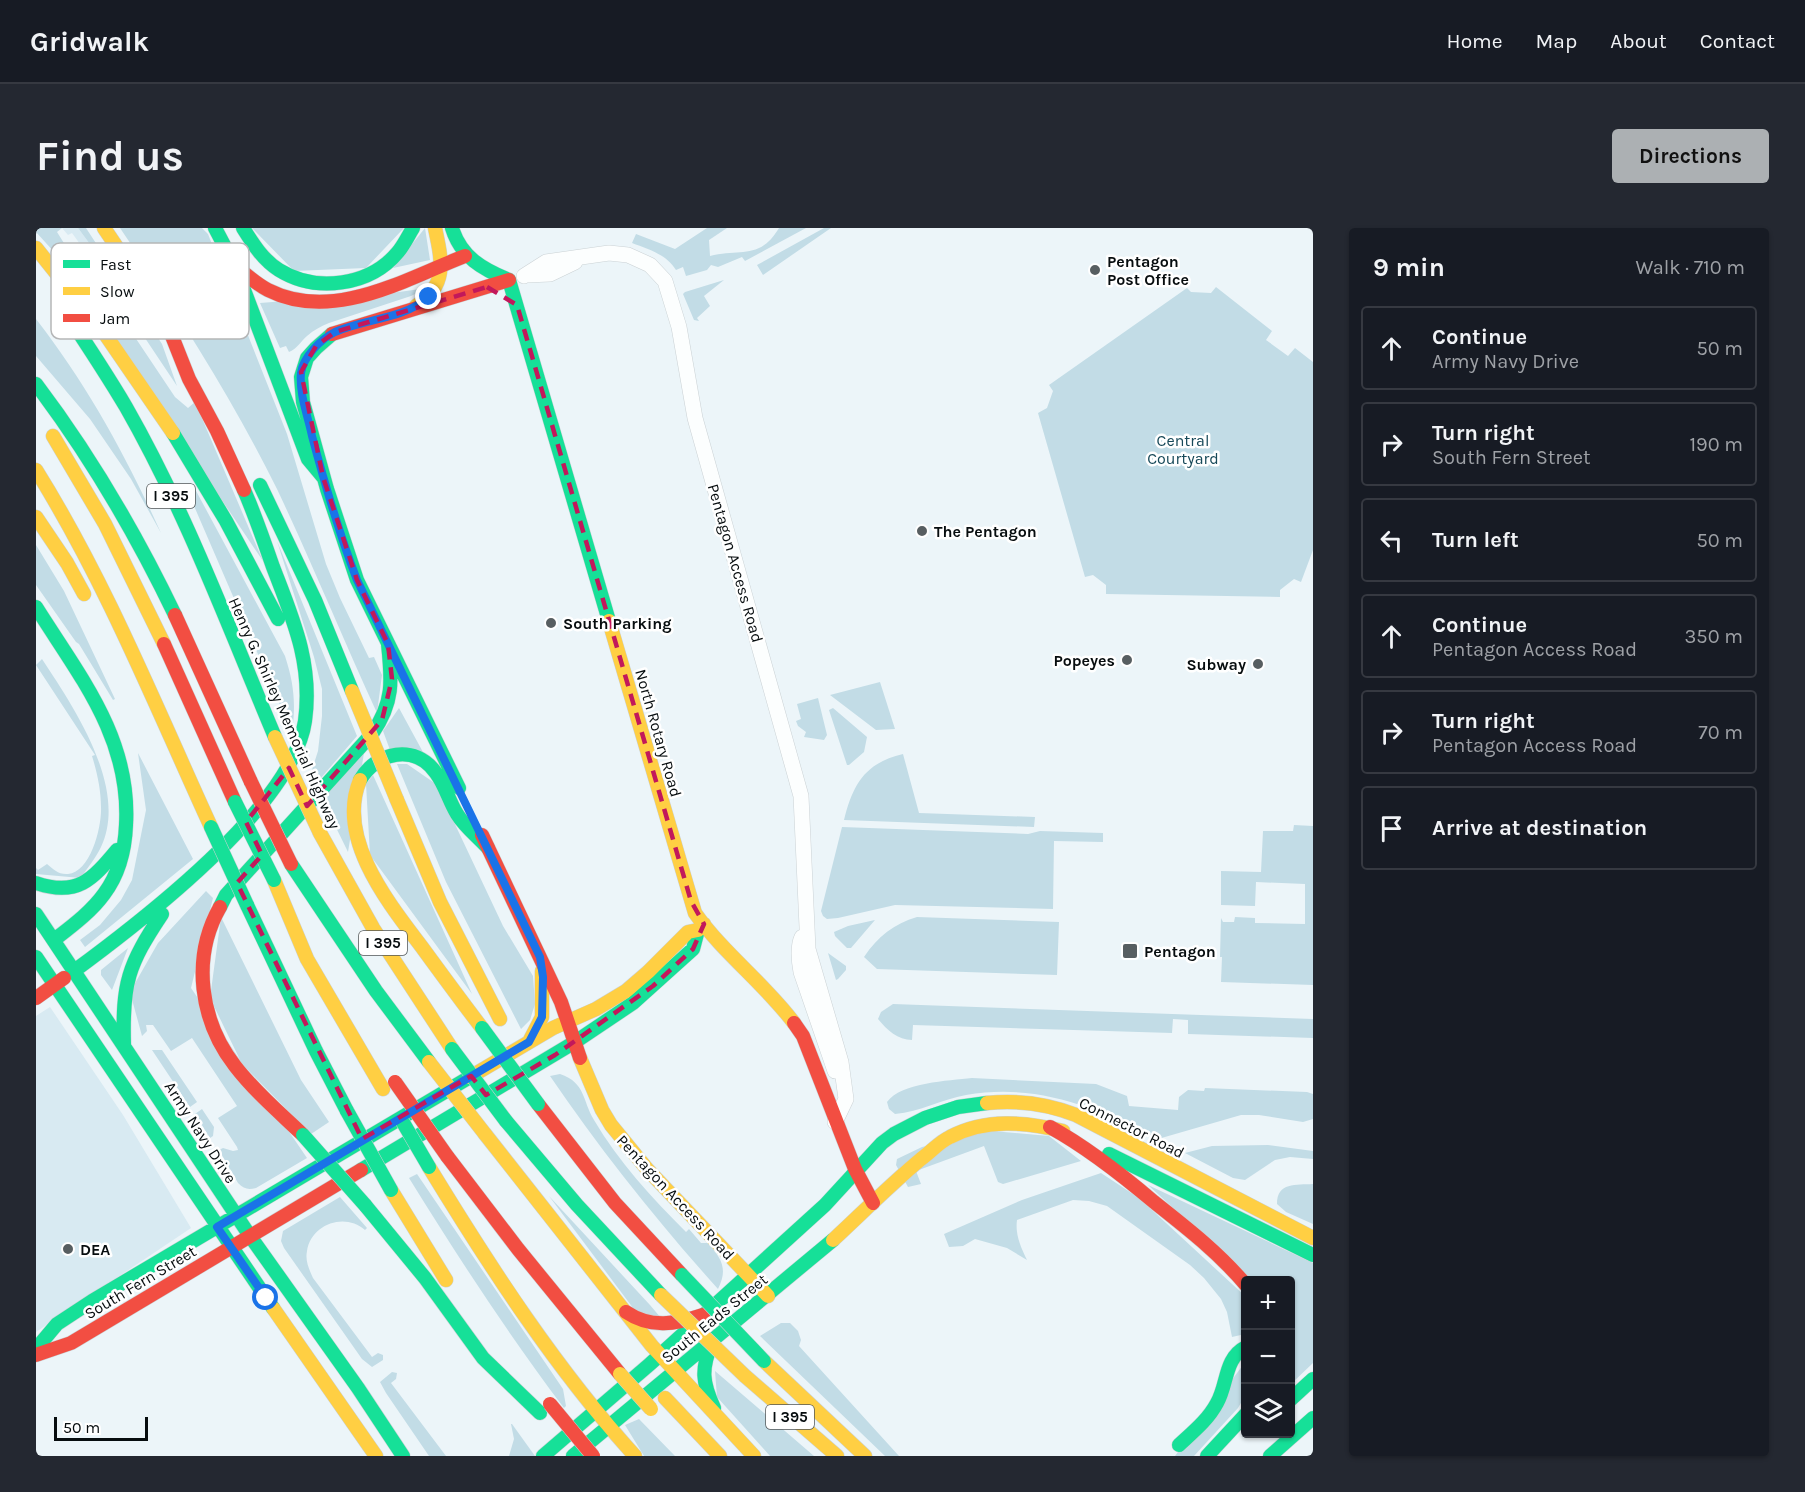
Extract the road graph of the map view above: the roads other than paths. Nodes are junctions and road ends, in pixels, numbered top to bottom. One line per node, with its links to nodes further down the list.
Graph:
1 (104, 228): 7 (main road)
2 (215, 228): 8 (main road)
3 (243, 228): 4 (main road)
4 (413, 228)
5 (435, 228): 11 (main road)
6 (452, 228): 10 (main road)
7 (114, 243)
8 (223, 243)
9 (36, 248): 12 (main road)
10 (465, 256): 11 (main road); 14 (main road)
11 (442, 264): 13 (main road); 18 (main road, Pentagon Access Road)
12 (51, 267)
13 (249, 276)
14 (517, 278): 15 (main road, Pentagon Access Road); 17 (main road, North Rotary Road); 59 (street, Pentagon Access Road)
15 (487, 287): 17 (main road); 18 (main road, Pentagon Access Road)
16 (249, 301): 28 (main road)
17 (517, 305): 44 (main road, North Rotary Road)
18 (406, 312): 28 (main road, Pentagon Access Road)
19 (83, 339): 105 (main road, Henry G. Shirley Memorial Highway / I 395, bridge)
20 (109, 339): 36 (main road)
21 (173, 339): 36 (main road)
22 (177, 339): 25 (main road)
23 (36, 384): 40 (main road, bridge)
24 (42, 421): 57 (main road, bridge)
25 (240, 447)
26 (251, 468): 58 (main road, bridge)
27 (36, 470): 37 (main road)
28 (323, 477): 34 (main road, Pentagon Access Road)
29 (36, 517): 30 (main road)
30 (88, 602)
31 (36, 607): 33 (main road)
32 (36, 614): 33 (main road)
33 (52, 633): 38 (main road)
34 (388, 644): 39 (main road, Pentagon Access Road); 89 (main road, bridge)
35 (130, 682): 37 (main road)
36 (306, 694): 42 (main road)
37 (176, 751): 75 (main road, bridge)
38 (125, 842): 41 (main road); 45 (main road)
39 (488, 848): 47 (main road, Pentagon Access Road); 58 (main road, bridge)
40 (291, 864): 51 (main road); 77 (main road, bridge)
41 (36, 883)
42 (181, 888): 48 (main road); 55 (main road)
43 (36, 914): 45 (main road, Army Navy Drive)
44 (701, 927): 52 (main road, South Fern Street); 54 (main road, South Fern Street); 59 (main road, North Rotary Road)
45 (54, 940): 46 (main road); 48 (main road, Army Navy Drive)
46 (36, 955): 49 (main road)
47 (540, 957): 52 (main road, Pentagon Access Road); 53 (main road)
48 (74, 971): 49 (main road); 55 (main road, Army Navy Drive)
49 (54, 985): 50 (main road); 67 (main road)
50 (36, 998)
51 (378, 1018)
52 (568, 1021): 53 (main road, South Fern Street); 54 (main road, Pentagon Access Road)
53 (529, 1042): 66 (main road, South Fern Street)
54 (575, 1042): 68 (main road, South Fern Street); 72 (main road, Pentagon Access Road)
55 (124, 1045): 66 (main road, Army Navy Drive)
56 (425, 1090): 60 (main road)
57 (390, 1094): 90 (main road, bridge); 91 (main road, bridge)
58 (544, 1101): 106 (main road, bridge)
59 (835, 1122): 64 (main road, North Rotary Road)
60 (451, 1128)
61 (891, 1134): 63 (main road); 64 (main road, Connector Road); 69 (main road, Connector Road)
62 (1075, 1138): 63 (main road); 71 (main road, Connector Road); 74 (main road)
63 (911, 1155): 65 (main road)
64 (855, 1169): 65 (main road, North Rotary Road); 72 (main road, South Eads Street)
65 (873, 1203): 73 (main road, South Eads Street)
66 (236, 1215): 67 (main road, South Fern Street); 68 (main road, Army Navy Drive)
67 (217, 1227): 70 (main road); 81 (main road, South Fern Street)
68 (250, 1236): 70 (main road, South Fern Street); 98 (main road, Army Navy Drive)
69 (1313, 1238)
70 (231, 1247): 83 (main road, South Fern Street); 97 (main road)
71 (1313, 1255)
72 (749, 1274): 73 (main road, Pentagon Access Road); 76 (main road, Pentagon Access Road); 78 (main road, South Eads Street)
73 (789, 1278): 76 (main road, South Eads Street)
74 (1241, 1280)
75 (454, 1292)
76 (768, 1296): 79 (main road, South Eads Street)
77 (620, 1307): 78 (main road); 84 (main road)
78 (703, 1315): 84 (main road, South Eads Street)
79 (712, 1342): 86 (main road, South Eads Street); 92 (main road)
80 (1241, 1348): 96 (main road)
81 (36, 1349)
82 (494, 1349): 89 (main road)
83 (36, 1354)
84 (661, 1355): 86 (main road); 90 (main road, South Eads Street)
85 (635, 1363): 103 (main road)
86 (676, 1370): 92 (main road); 95 (main road, South Eads Street)
87 (1313, 1378): 88 (main road)
88 (1295, 1395)
89 (544, 1404): 100 (main road); 101 (main road, bridge)
90 (596, 1412): 95 (main road); 99 (main road, South Eads Street)
91 (654, 1413)
92 (719, 1418): 104 (main road)
93 (1241, 1418): 107 (main road)
94 (1313, 1418): 108 (main road)
95 (608, 1426): 100 (main road, South Eads Street); 102 (main road)
96 (1179, 1445)
97 (376, 1456)
98 (403, 1456)
99 (543, 1456)
100 (574, 1456)
101 (596, 1456)
102 (635, 1456)
103 (720, 1456)
104 (754, 1456)
105 (837, 1456)
106 (865, 1456)
107 (1207, 1456)
108 (1270, 1456)

